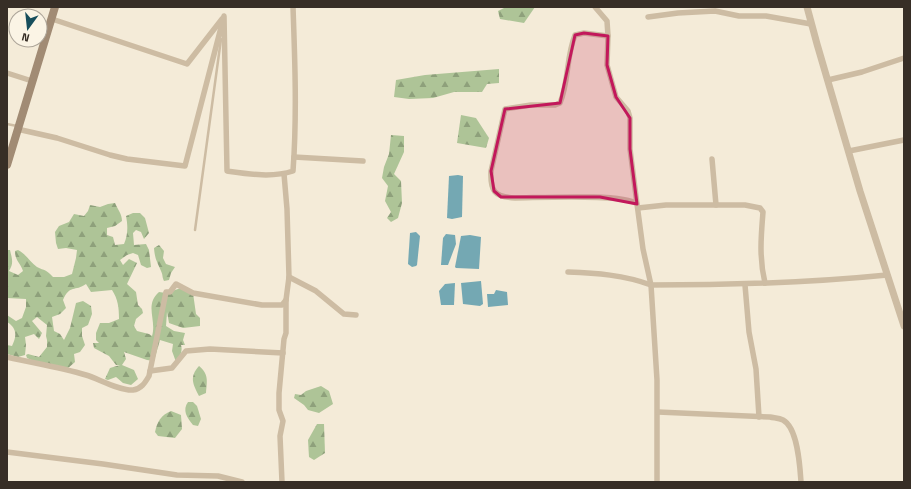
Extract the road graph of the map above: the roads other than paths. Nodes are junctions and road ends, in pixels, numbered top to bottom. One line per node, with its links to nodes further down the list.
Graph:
1 (55, 7): 7 (main road)
2 (293, 7): 18 (street)
3 (595, 7): 9 (street)
4 (807, 7): 8 (street)
5 (224, 16): 7 (street); 15 (street); 22 (street); 25 (lane)
6 (648, 17): 8 (street)
7 (52, 19): 13 (main road)
8 (812, 24): 12 (street)
9 (608, 36): 24 (street); 24 (street)
10 (904, 58): 12 (street)
11 (7, 73): 13 (street)
12 (828, 80): 17 (street)
13 (32, 82): 15 (main road)
14 (7, 124): 15 (lane)
15 (17, 128): 21 (main road)
16 (904, 140): 17 (street)
17 (849, 151): 27 (street)
18 (294, 157): 20 (street); 22 (street)
19 (712, 159): 23 (street)
20 (362, 161)
21 (7, 165)
22 (284, 174): 28 (street)
23 (716, 205): 24 (street); 29 (street)
24 (638, 206): 30 (street)
25 (195, 230)
26 (568, 272): 30 (street)
27 (887, 275): 29 (street); 34 (street)
28 (289, 277): 32 (street); 33 (street)
29 (765, 283): 31 (street)
30 (651, 285): 31 (street); 38 (street)
31 (745, 285): 39 (street)
32 (286, 300): 35 (street); 37 (street)
33 (356, 315)
34 (904, 326)
35 (283, 353): 37 (street); 43 (street)
36 (7, 357): 37 (street)
37 (150, 371)
38 (658, 412): 39 (street); 44 (street)
39 (759, 417): 45 (street)
40 (7, 452): 41 (street)
41 (233, 481): 42 (street)
42 (242, 482)
43 (282, 482)
44 (657, 482)
45 (801, 482)

